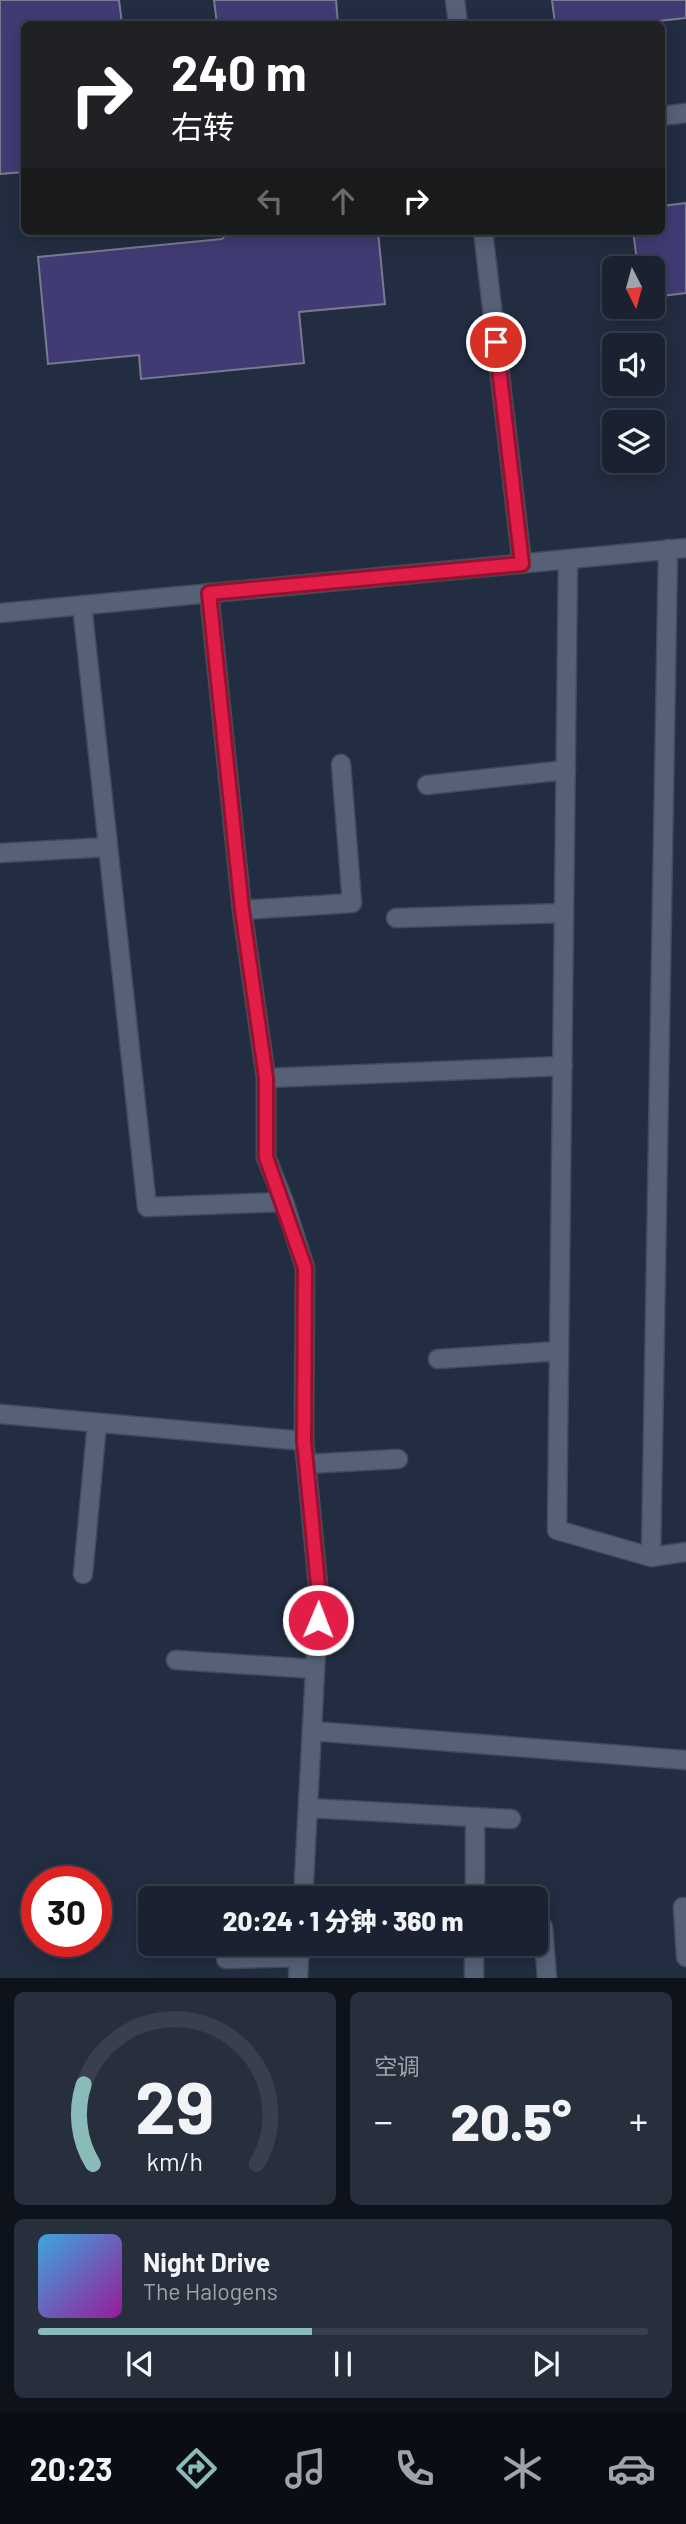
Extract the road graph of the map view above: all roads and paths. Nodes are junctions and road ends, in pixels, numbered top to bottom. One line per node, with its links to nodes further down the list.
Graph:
1 (456, 0): 2 (street)
2 (458, 21)
3 (686, 113): 4 (street)
4 (665, 116)
5 (482, 235): 8 (street)
6 (677, 549): 7 (street); 31 (street)
7 (568, 559): 8 (street); 13 (street)
8 (522, 564): 9 (street)
9 (209, 593): 10 (street); 17 (street)
10 (82, 606): 11 (street); 15 (street)
11 (0, 613)
12 (341, 764): 17 (street)
13 (566, 770): 14 (street); 18 (street)
14 (427, 785)
15 (108, 847): 16 (street); 22 (street)
16 (0, 853)
17 (242, 910): 21 (street)
18 (564, 913): 19 (street); 20 (street)
19 (396, 918)
20 (562, 1066): 21 (street); 23 (street)
21 (266, 1078): 22 (street)
22 (284, 1202): 27 (street)
23 (559, 1351): 24 (street); 31 (street)
24 (438, 1359)
25 (0, 1414): 26 (street)
26 (97, 1423): 27 (street); 32 (street)
27 (304, 1441): 29 (street)
28 (398, 1459): 29 (street)
29 (307, 1464): 34 (street)
30 (686, 1552): 31 (street)
31 (652, 1557)
32 (83, 1574)
33 (176, 1660): 34 (street)
34 (315, 1669): 35 (street)
35 (312, 1731): 36 (street); 37 (street)
36 (686, 1760)
37 (308, 1808): 38 (street); 40 (street)
38 (475, 1817): 39 (street); 41 (street)
39 (510, 1819)
40 (304, 1886)
41 (475, 1886)
42 (683, 1907): 47 (street)
43 (251, 1956): 48 (street)
44 (300, 1956): 49 (street)
45 (474, 1956): 50 (street)
46 (545, 1956): 51 (street)
47 (686, 1957)
48 (226, 1959)
49 (298, 1978)
50 (474, 1978)
51 (547, 1978)

